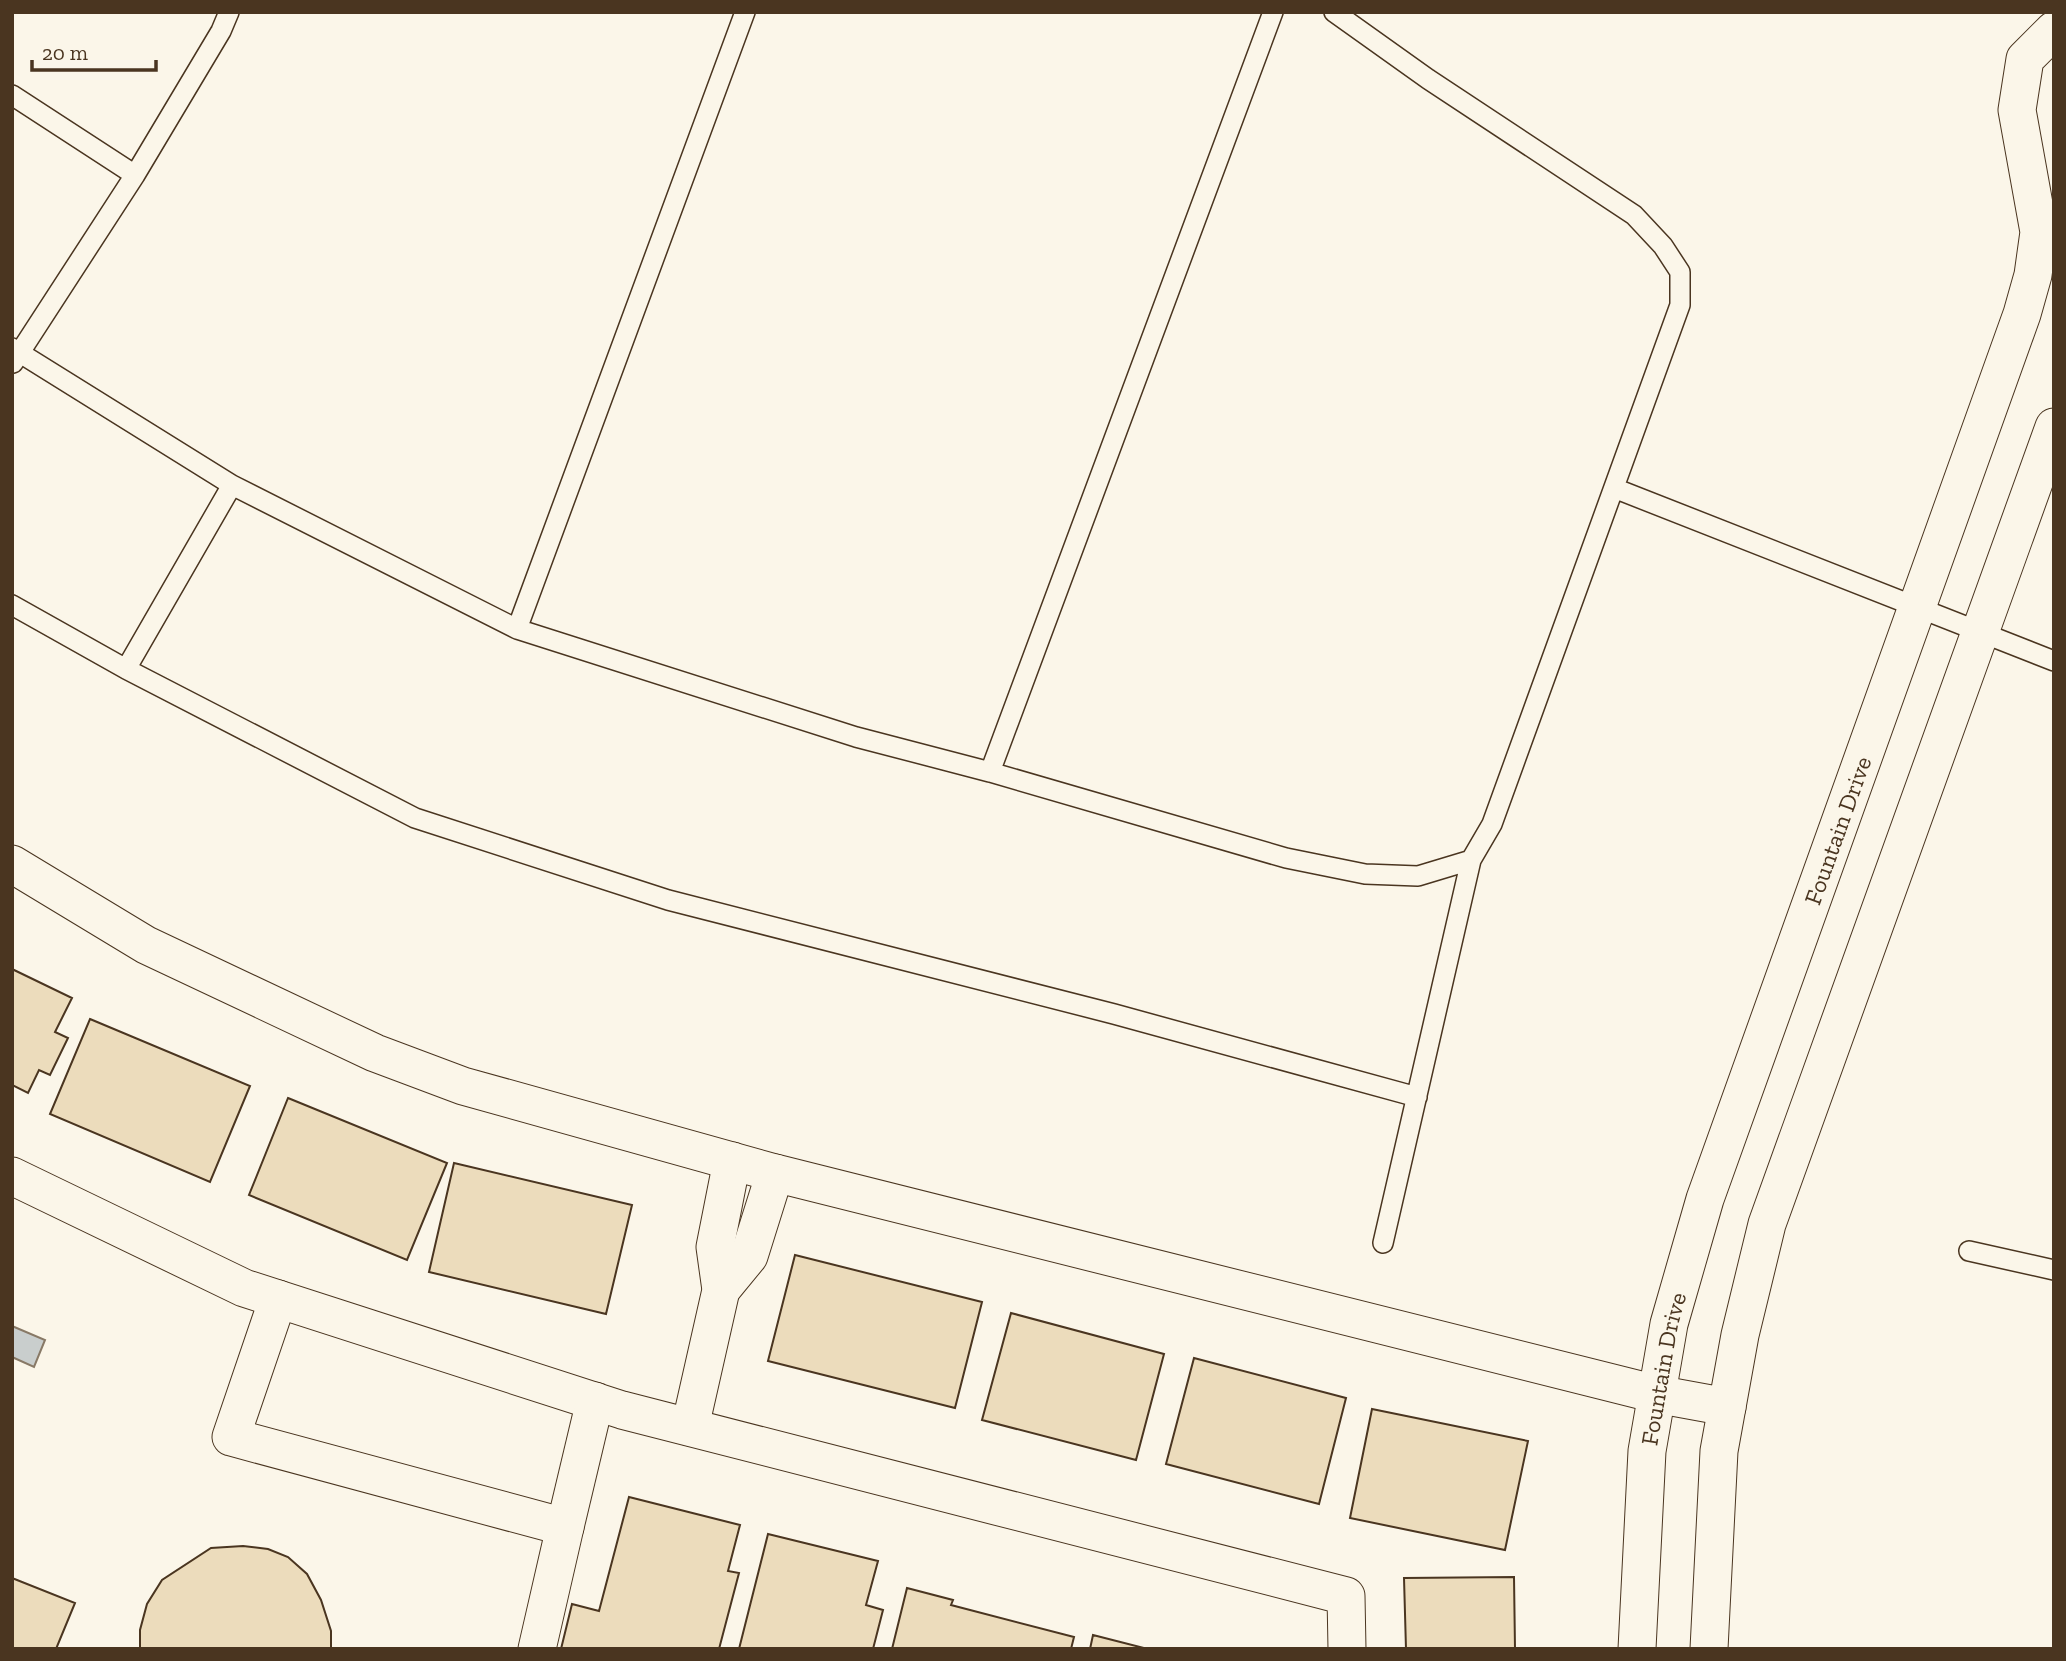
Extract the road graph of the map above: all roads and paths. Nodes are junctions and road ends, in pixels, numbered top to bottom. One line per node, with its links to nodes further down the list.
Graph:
1 (229, 12): 7 (lane)
2 (745, 12): 14 (lane)
3 (1273, 12): 18 (lane)
4 (1334, 12): 11 (lane)
5 (2054, 30): 13 (street, Fountain Drive)
6 (12, 96): 7 (lane)
7 (135, 175): 8 (lane)
8 (15, 355): 10 (lane)
9 (2054, 426): 15 (street)
10 (232, 485): 14 (lane); 17 (lane)
11 (1614, 488): 13 (lane); 19 (lane)
12 (12, 605): 17 (lane)
13 (1917, 607): 15 (lane); 30 (street, Fountain Drive)
14 (517, 629): 18 (lane)
15 (1978, 632): 16 (lane); 32 (street)
16 (2054, 661)
17 (126, 669): 21 (lane)
18 (990, 772): 19 (lane)
19 (1471, 860): 21 (lane)
20 (12, 864): 22 (street)
21 (1417, 1097): 25 (lane)
22 (732, 1161): 23 (street); 28 (street)
23 (775, 1173): 28 (street); 30 (street)
24 (12, 1176): 29 (street)
25 (1383, 1243)
26 (1969, 1251): 27 (lane)
27 (2054, 1270)
28 (721, 1290): 33 (street)
29 (278, 1299): 31 (street); 34 (street)
30 (1656, 1394): 32 (street); 37 (street, Fountain Drive)
31 (595, 1401): 33 (street); 34 (street)
32 (1727, 1408): 38 (street)
33 (690, 1427): 36 (street)
34 (565, 1527): 35 (street)
35 (537, 1649)
36 (1347, 1649)
37 (1637, 1649)
38 (1709, 1649)

